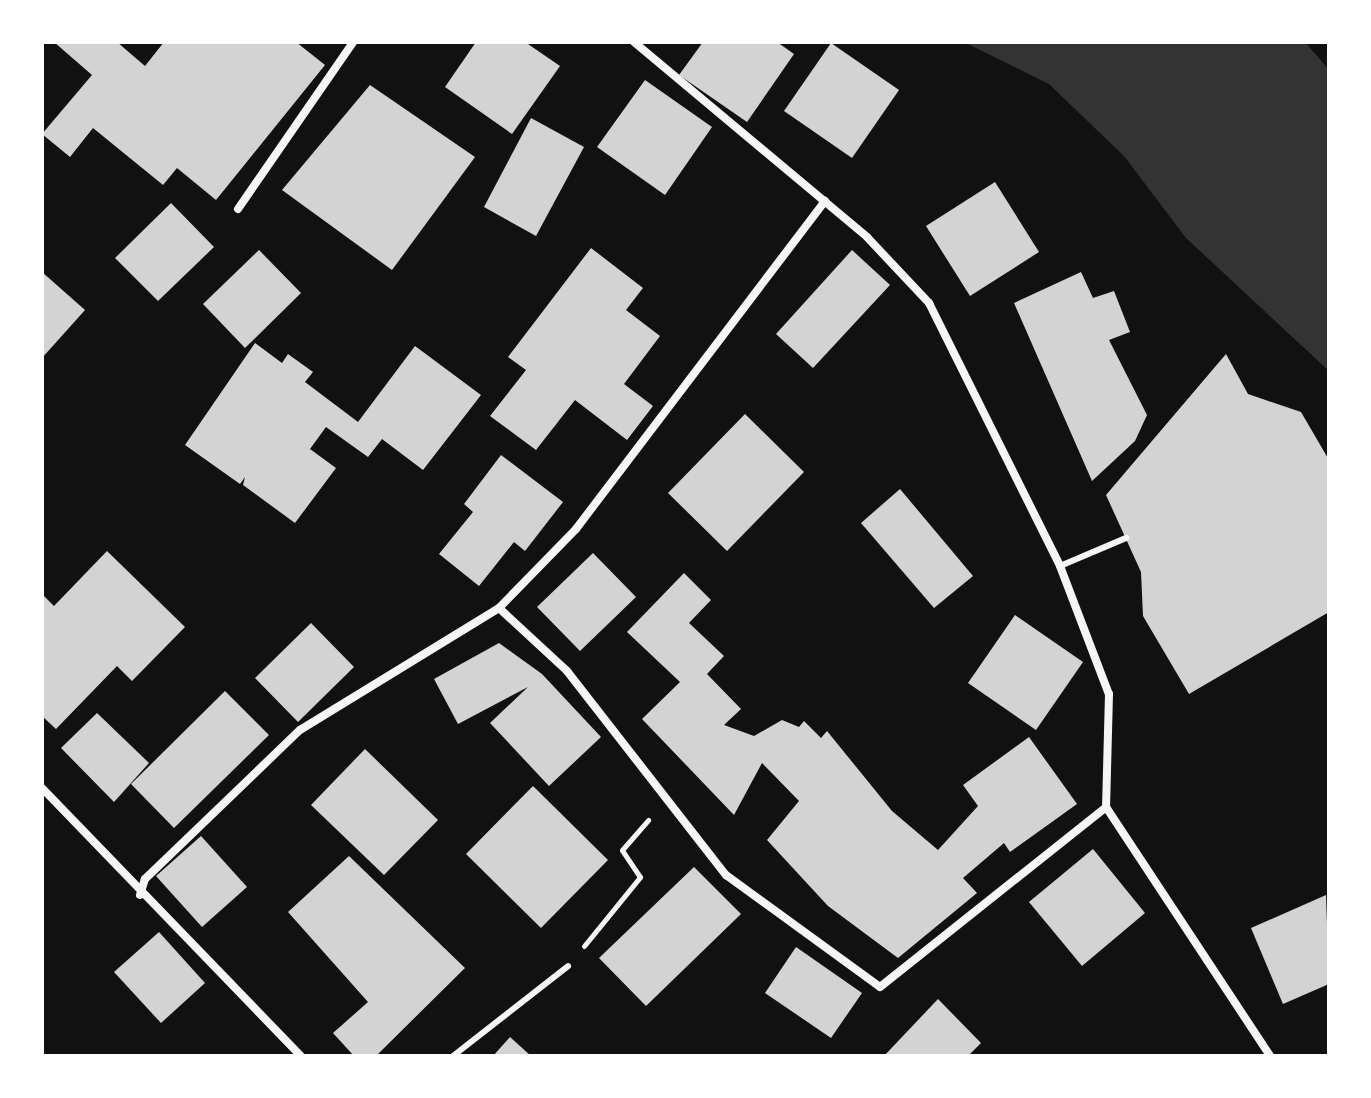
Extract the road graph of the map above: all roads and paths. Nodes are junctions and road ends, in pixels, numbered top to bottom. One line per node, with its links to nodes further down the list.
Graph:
1 (353, 42): 4 (street)
2 (634, 42): 3 (street)
3 (825, 201): 6 (street); 7 (street)
4 (238, 209)
5 (1126, 538): 6 (lane)
6 (1060, 566): 10 (street)
7 (499, 608): 9 (street); 11 (street)
8 (42, 788): 11 (street)
9 (668, 796): 10 (street); 12 (path)
10 (1106, 807): 15 (street)
11 (140, 895): 13 (street)
12 (568, 966): 14 (lane)
13 (301, 1056)
14 (453, 1056)
15 (1270, 1056)

